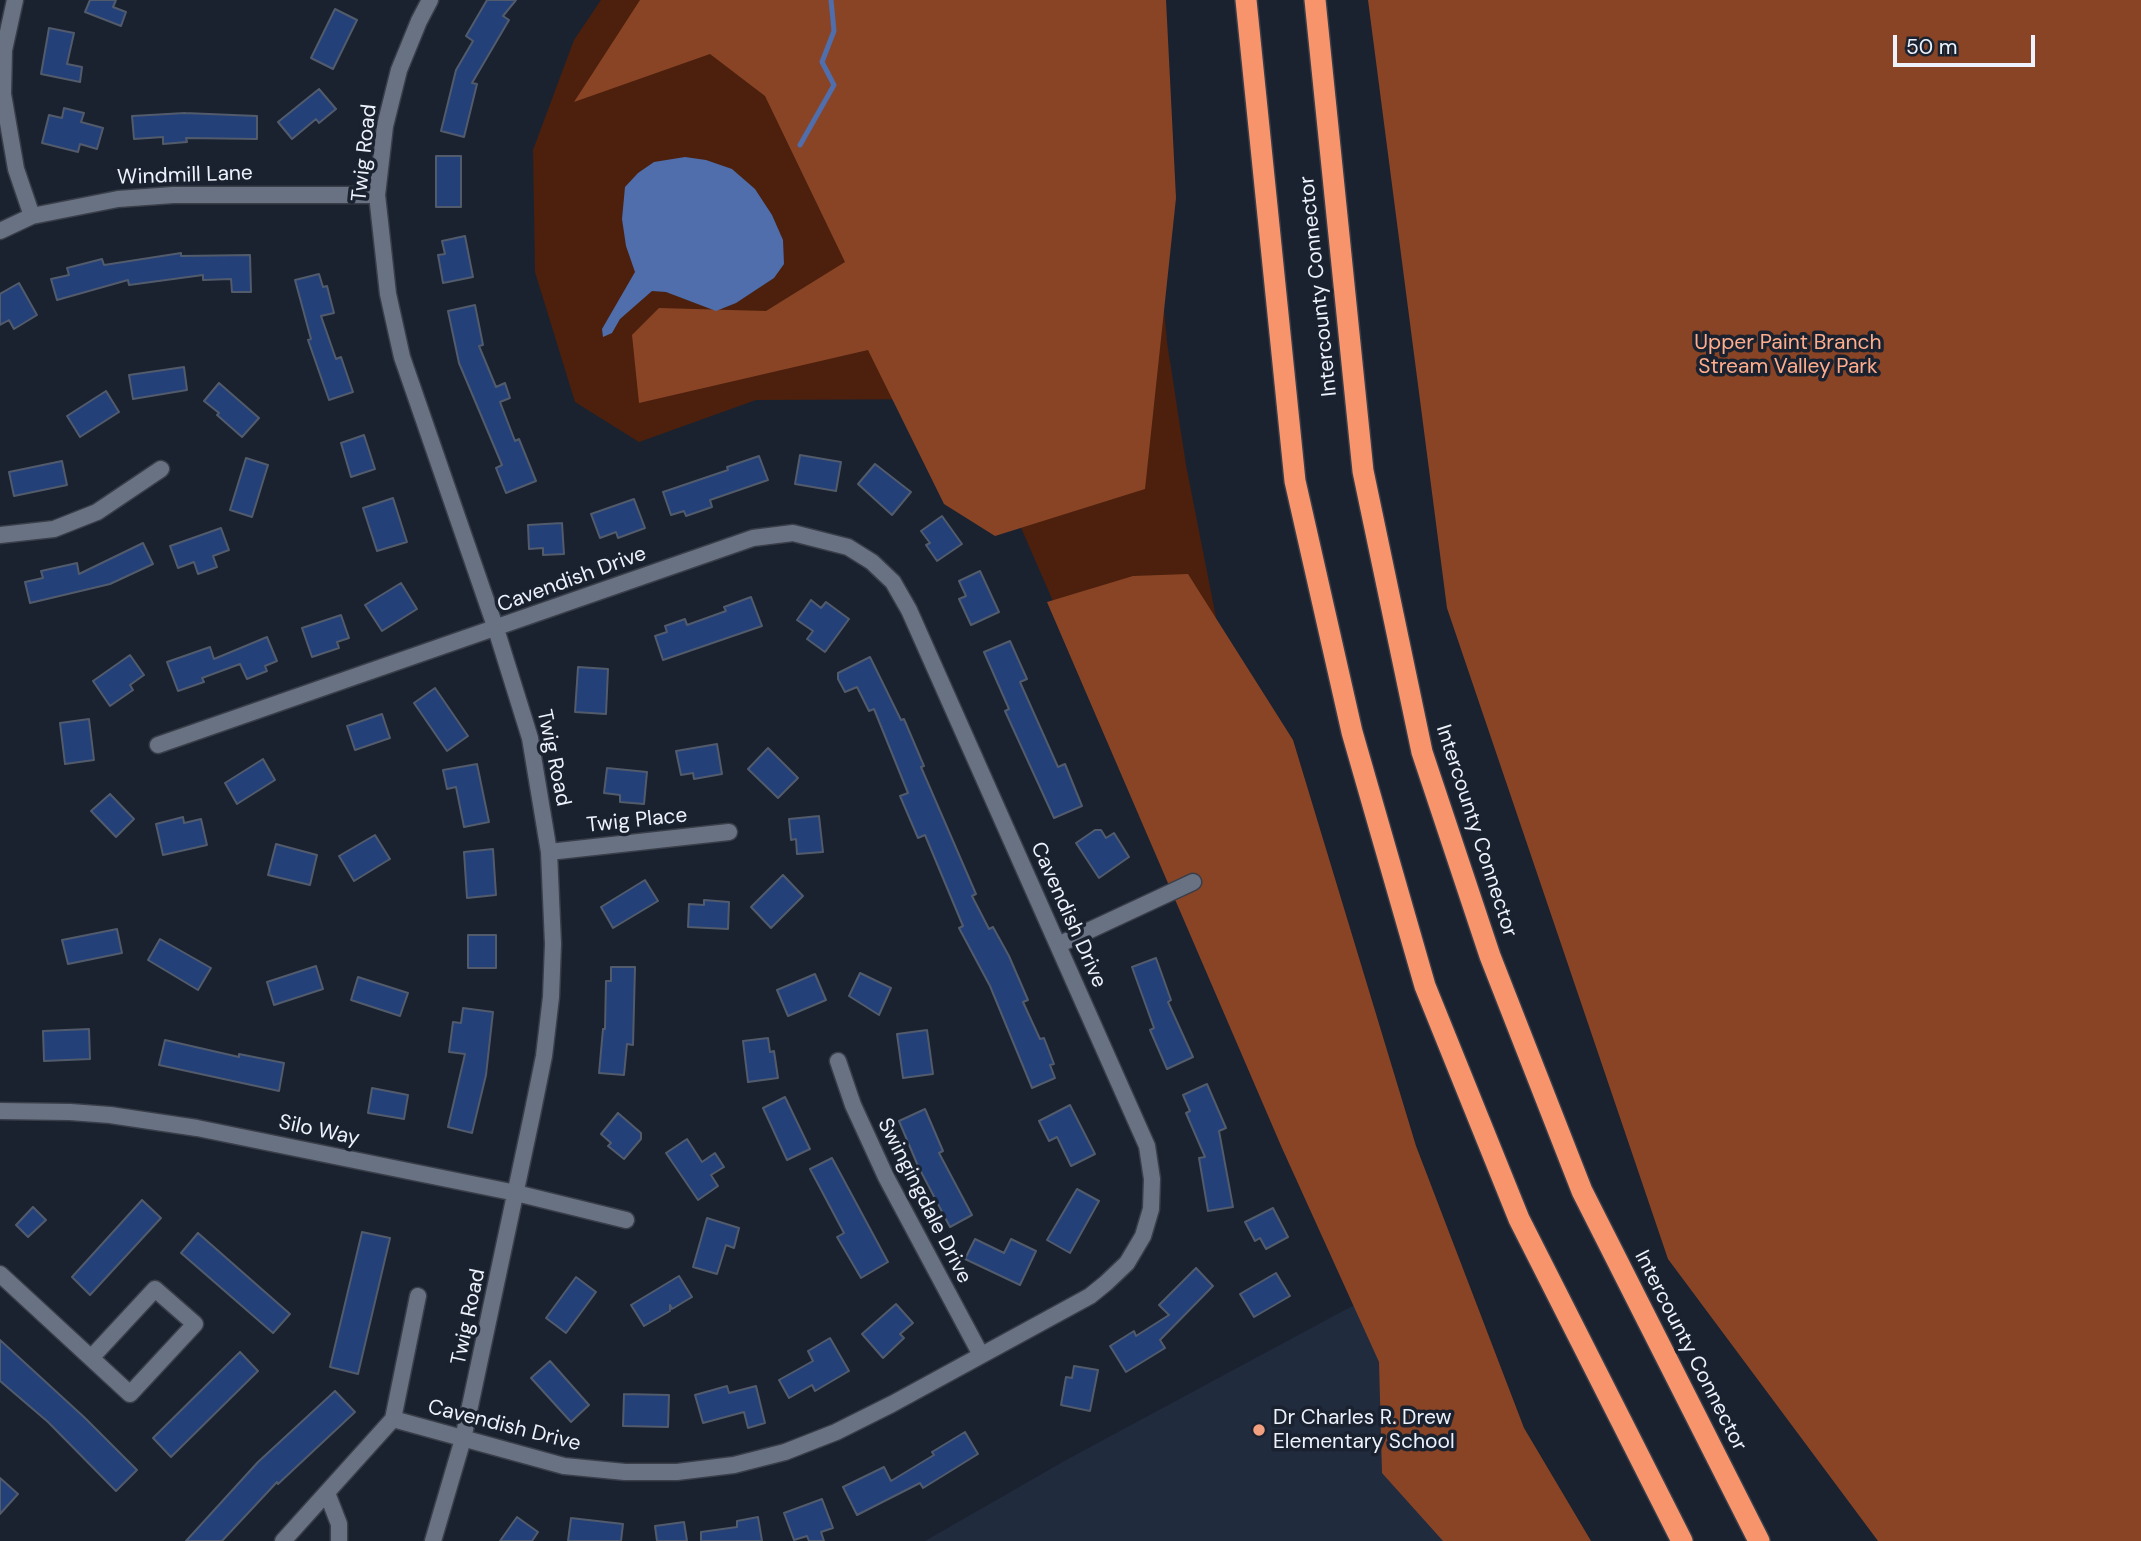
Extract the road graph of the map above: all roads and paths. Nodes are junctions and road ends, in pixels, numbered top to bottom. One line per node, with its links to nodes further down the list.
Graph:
1 (15, 0): 6 (street)
2 (430, 0): 5 (street, Twig Road)
3 (1246, 0): 30 (highway, Intercounty Connector)
4 (1315, 0): 31 (highway, Intercounty Connector)
5 (377, 195): 6 (street, Windmill Lane); 10 (street, Twig Road)
6 (33, 216): 7 (street, Windmill Lane)
7 (0, 231)
8 (161, 469): 9 (street)
9 (0, 535)
10 (496, 629): 11 (street, Cavendish Drive); 13 (street, Twig Road); 15 (street, Cavendish Drive)
11 (158, 745)
12 (729, 832): 13 (street, Twig Place)
13 (549, 852): 18 (street, Twig Road)
14 (1193, 882): 15 (street)
15 (1058, 945): 22 (street, Cavendish Drive)
16 (838, 1061): 22 (street, Swingingdale Drive)
17 (0, 1111): 18 (street, Silo Way)
18 (516, 1193): 19 (street, Silo Way); 25 (street, Twig Road)
19 (626, 1220)
20 (0, 1274): 23 (street)
21 (418, 1296): 24 (street, Cavendish Drive)
22 (981, 1355): 25 (street, Cavendish Drive)
23 (91, 1358): 23 (street)
24 (393, 1419): 25 (street, Cavendish Drive); 26 (street)
25 (463, 1439): 29 (street, Twig Road)
26 (327, 1493): 27 (street); 28 (street)
27 (283, 1541)
28 (339, 1541)
29 (433, 1541)
30 (1682, 1541)
31 (1759, 1541)

